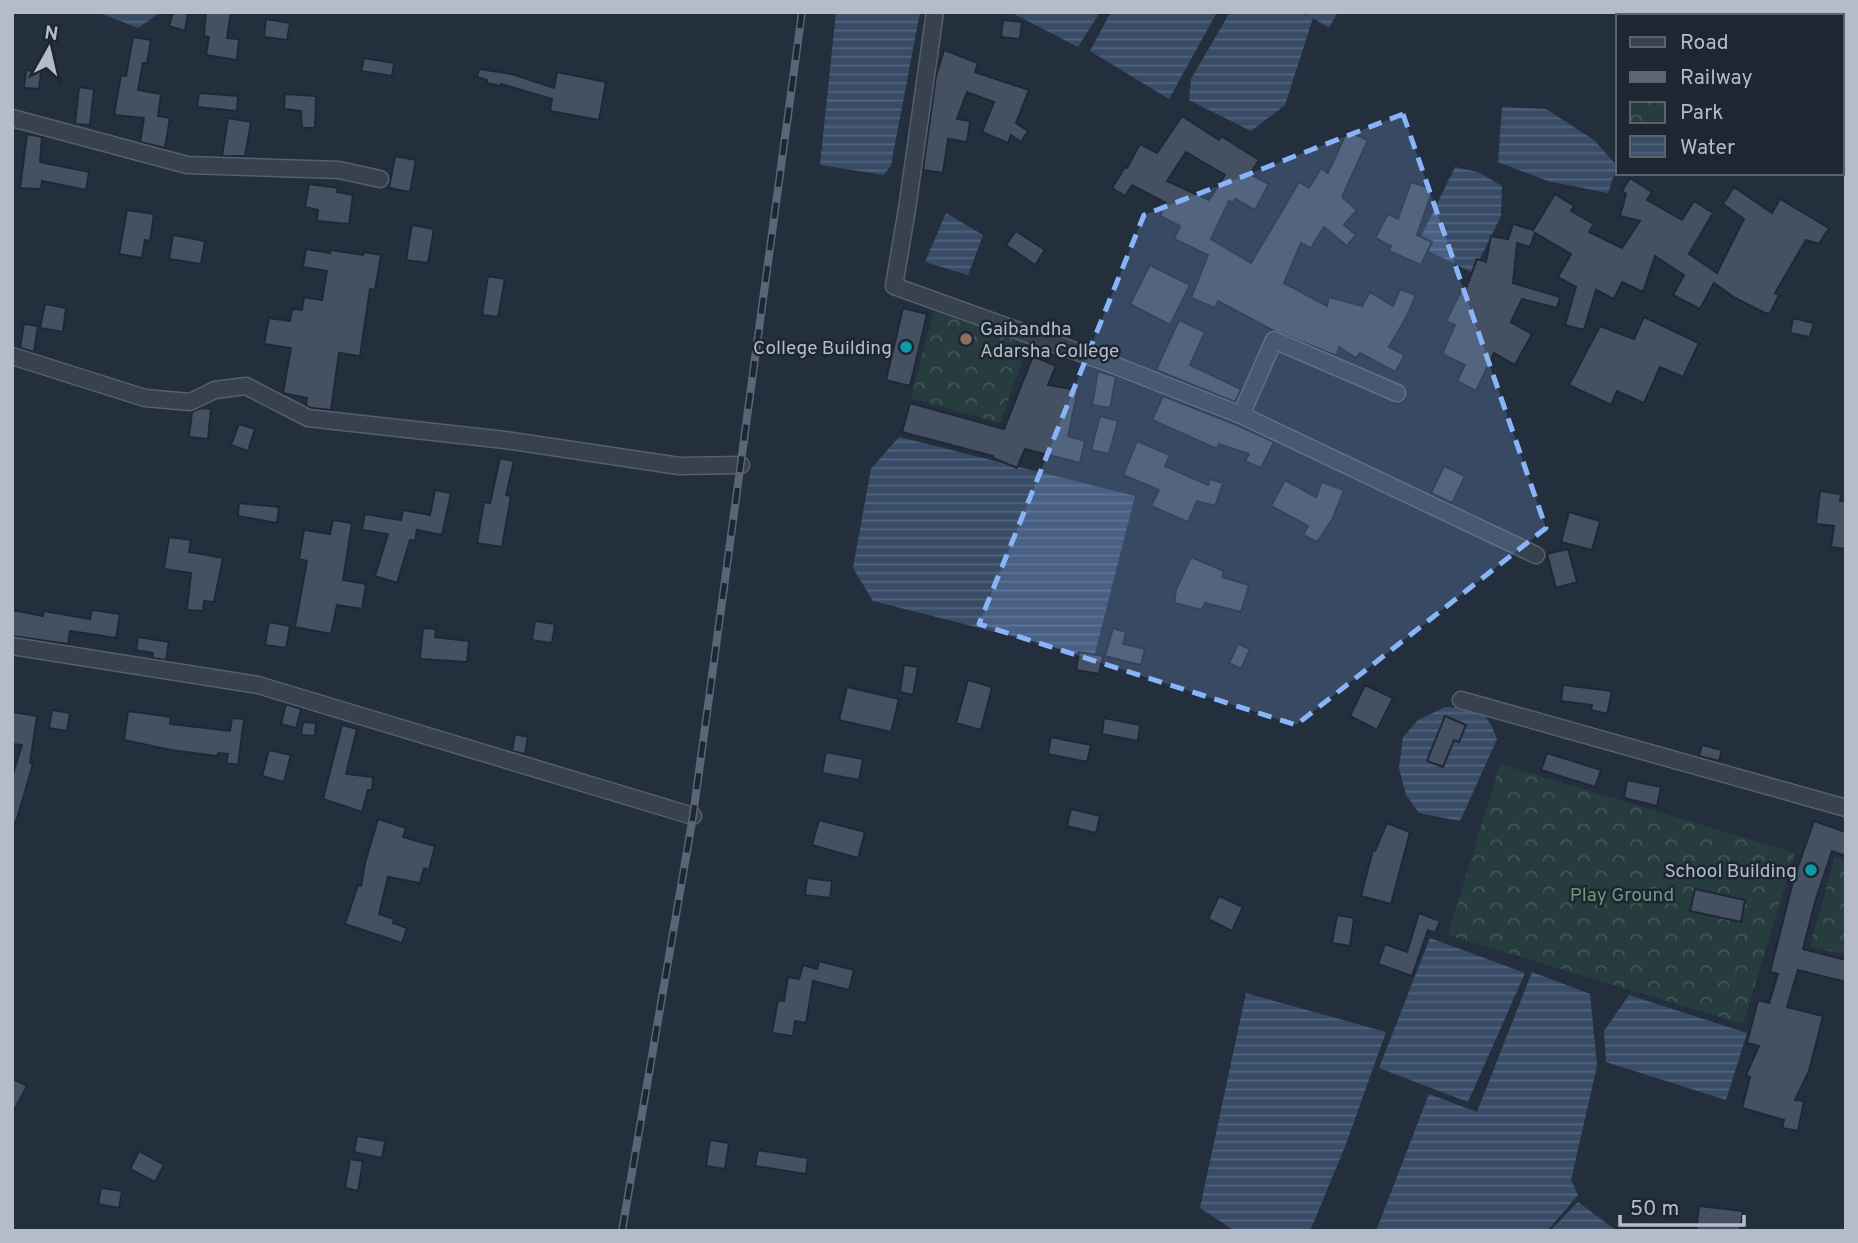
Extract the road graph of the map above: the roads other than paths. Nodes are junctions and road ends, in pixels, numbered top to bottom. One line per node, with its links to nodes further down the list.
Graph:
1 (935, 12): 6 (street)
2 (12, 118): 3 (street)
3 (380, 179)
4 (12, 356): 7 (street)
5 (1397, 393): 6 (street)
6 (1241, 415): 8 (street)
7 (741, 465)
8 (1536, 555)
9 (12, 646): 12 (street)
10 (1461, 700): 11 (street)
11 (1846, 808)
12 (693, 816)

